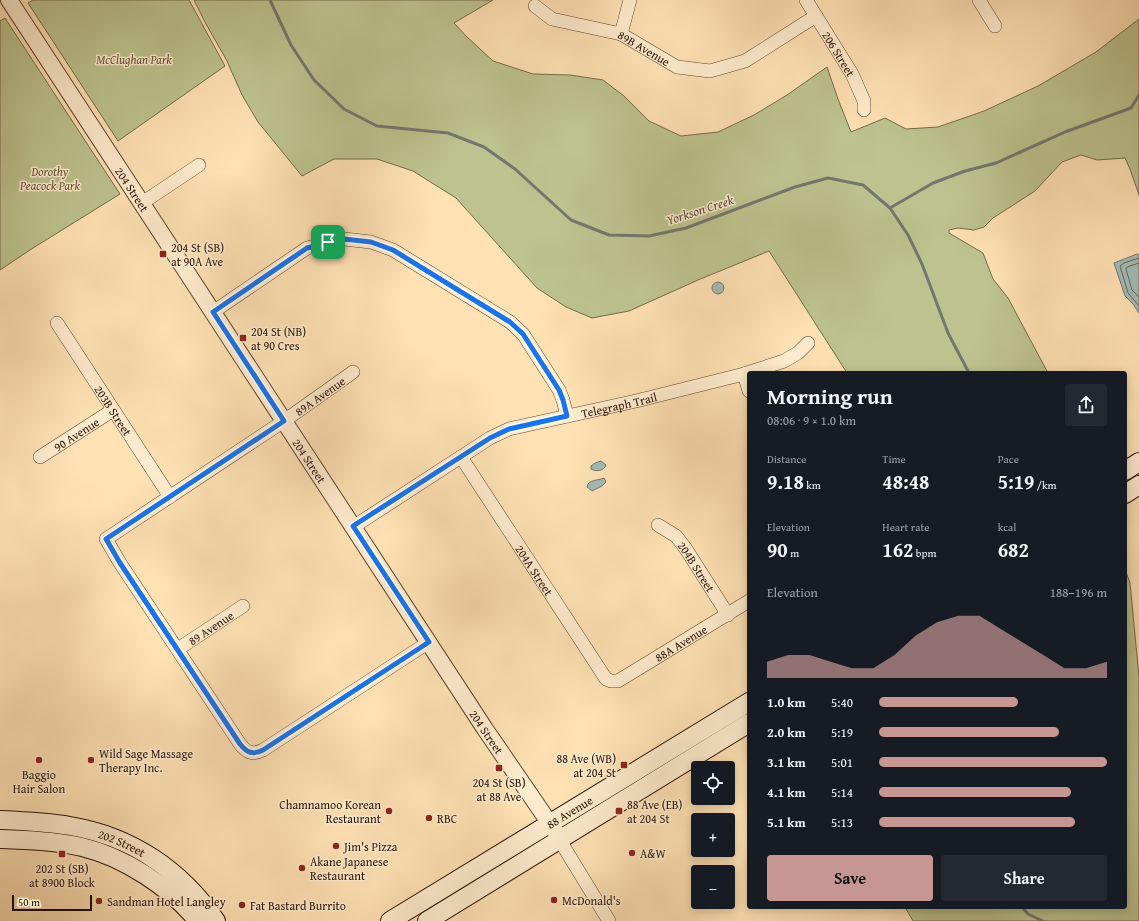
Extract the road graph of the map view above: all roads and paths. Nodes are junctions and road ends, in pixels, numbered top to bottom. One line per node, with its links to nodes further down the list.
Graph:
1 (9, 0): 11 (street, 204 Street)
2 (630, 0): 8 (street)
3 (806, 0): 6 (street, 206 Street)
4 (979, 0): 7 (street)
5 (535, 6): 8 (street, 89B Avenue)
6 (816, 16): 8 (street, 89B Avenue); 9 (street, 206 Street)
7 (995, 26)
8 (621, 34)
9 (864, 110)
10 (199, 165): 11 (street)
11 (142, 203): 12 (street, 204 Street)
12 (213, 312): 21 (street); 22 (street, 204 Street)
13 (57, 323): 20 (street, 203B Street)
14 (808, 343): 15 (street, Telegraph Trail)
15 (753, 371)
16 (354, 372): 22 (street, 89A Avenue)
17 (747, 373): 18 (street, Telegraph Trail)
18 (744, 374): 19 (street); 21 (street, Telegraph Trail)
19 (747, 384)
20 (113, 410): 23 (street, 90 Avenue); 27 (street, 203B Street)
21 (567, 416): 24 (street, Telegraph Trail)
22 (284, 421): 27 (street, 89A Avenue); 29 (street, 204 Street)
23 (40, 457)
24 (460, 457): 29 (street, Telegraph Trail); 35 (street, 204A Street)
25 (1139, 485): 26 (main road)
26 (1127, 493)
27 (170, 497): 34 (street, 89A Avenue)
28 (658, 525): 32 (street, 204B Street)
29 (353, 526): 33 (street, 204 Street)
30 (747, 602): 32 (street, 88A Avenue)
31 (243, 606): 34 (street, 89 Avenue)
32 (728, 614): 35 (street, 88A Avenue)
33 (429, 642): 34 (street); 39 (street, 204 Street)
34 (178, 649)
35 (611, 681)
36 (747, 703): 39 (main road, 88 Avenue)
37 (747, 724): 39 (main road, 88 Avenue)
38 (0, 820): 42 (main road, 202 Street)
39 (555, 832): 43 (main road, 88 Avenue); 44 (main road, 88 Avenue); 45 (street, 204 Street)
40 (0, 839): 41 (main road, 202 Street)
41 (198, 921)
42 (216, 921)
43 (390, 921)
44 (428, 921)
45 (609, 921)

